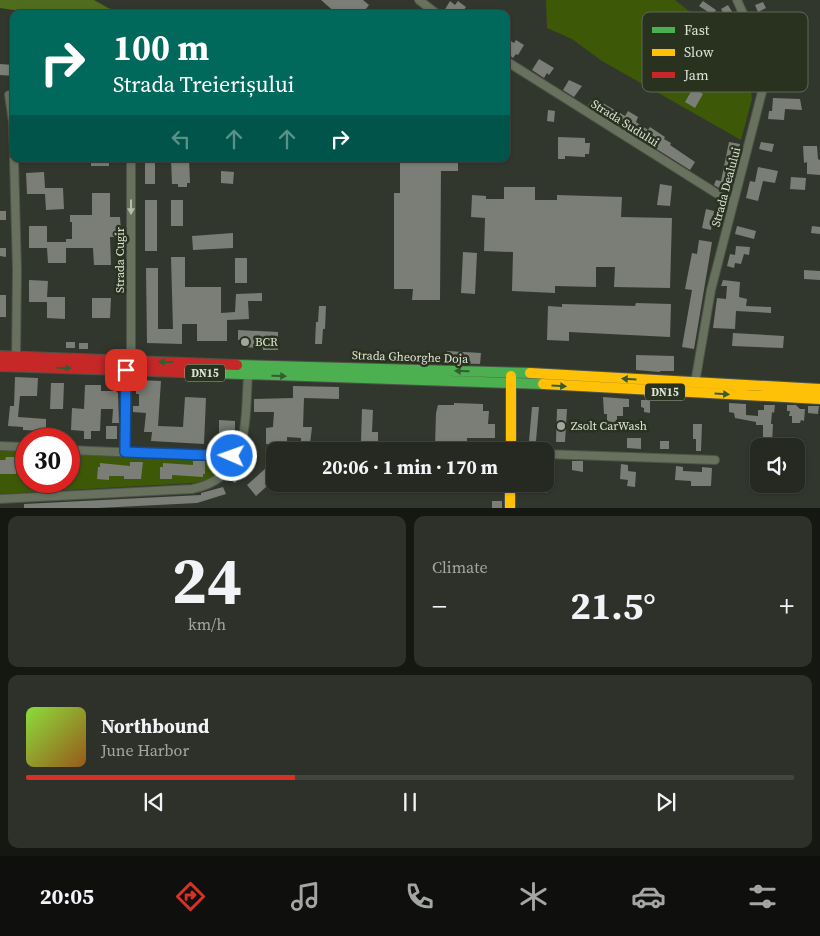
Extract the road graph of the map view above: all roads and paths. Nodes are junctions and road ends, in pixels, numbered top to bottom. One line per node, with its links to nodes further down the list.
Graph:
1 (419, 0): 3 (street)
2 (737, 0): 4 (street, Strada Dealului)
3 (431, 10)
4 (743, 12)
5 (510, 64): 9 (street, Strada Sudului)
6 (762, 92): 9 (street, Strada Dealului)
7 (14, 162): 11 (street)
8 (131, 162): 12 (street, Strada Cugir, one-way to 12)
9 (733, 201): 16 (street, Strada Dealului)
10 (0, 356): 11 (main road, Strada Gheorghe Doja / DN15)
11 (15, 361): 12 (main road, Strada Gheorghe Doja / DN15); 13 (main road, Strada Gheorghe Doja / DN15)
12 (129, 365): 14 (main road, Strada Gheorghe Doja / DN15, one-way to 12); 15 (main road, Strada Gheorghe Doja / DN15); 24 (street, Strada Cugir)
13 (0, 366)
14 (511, 372): 16 (main road, Strada Gheorghe Doja / DN15, one-way to 14); 17 (main road)
15 (248, 375): 17 (main road, Strada Gheorghe Doja / DN15, one-way to 17); 26 (street)
16 (695, 383): 18 (main road, Strada Gheorghe Doja / DN15)
17 (510, 384): 19 (main road, Strada Gheorghe Doja / DN15, one-way to 19); 20 (main road)
18 (820, 389)
19 (820, 399)
20 (510, 442)
21 (0, 446): 22 (street)
22 (15, 447)
23 (80, 450): 24 (street)
24 (125, 452): 26 (street)
25 (554, 454): 27 (street)
26 (237, 456): 29 (street)
27 (715, 460)
28 (510, 492): 30 (main road)
29 (0, 499)
30 (510, 508)

